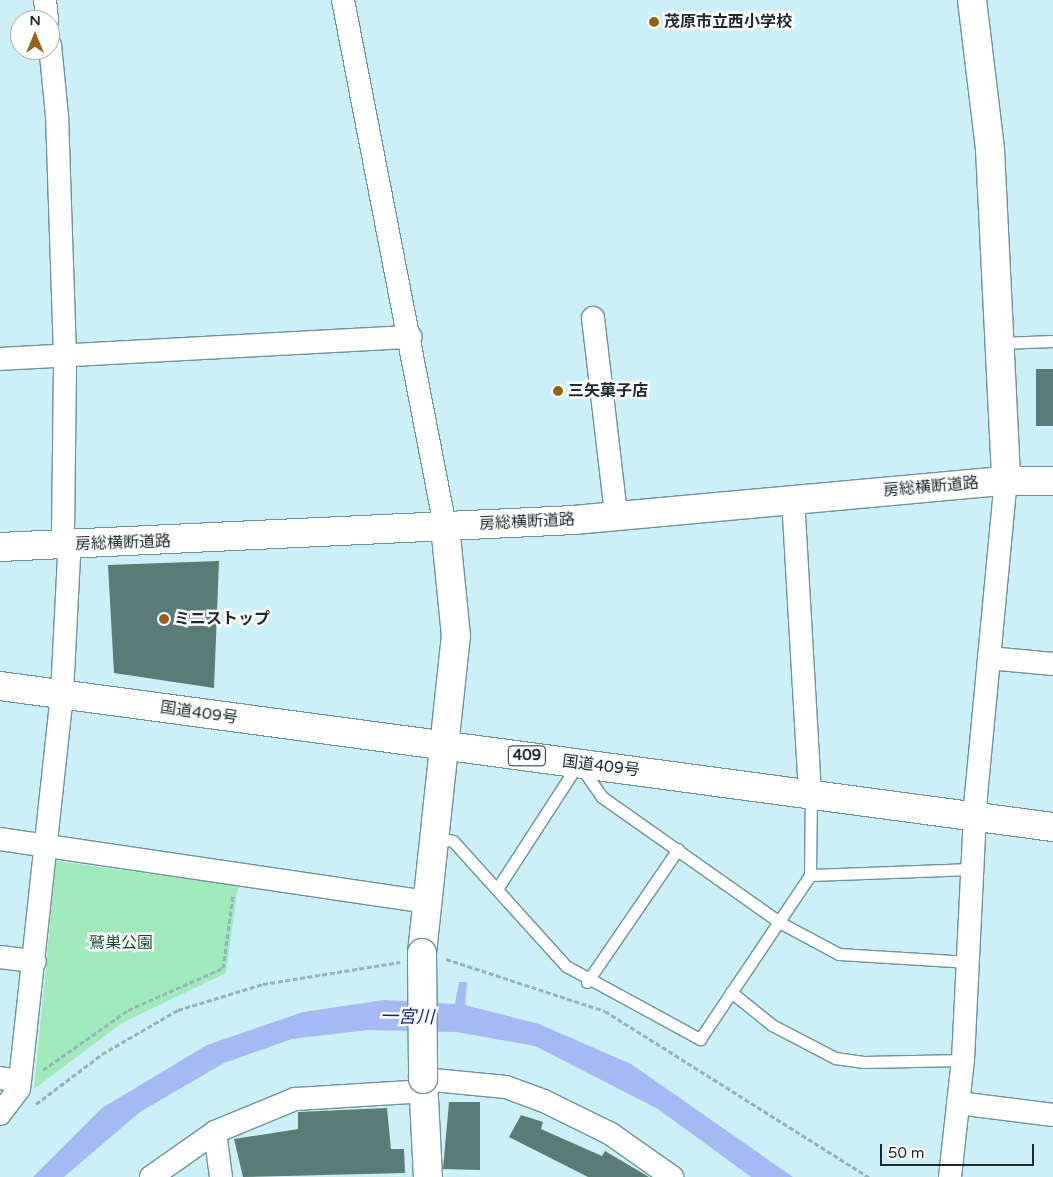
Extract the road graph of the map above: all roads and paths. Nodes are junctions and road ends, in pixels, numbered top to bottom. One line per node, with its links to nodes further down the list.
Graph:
1 (343, 0): 5 (street)
2 (972, 0): 7 (main road)
3 (51, 60): 8 (street)
4 (593, 318): 13 (street)
5 (410, 338): 8 (street); 14 (street)
6 (1053, 341): 7 (lane)
7 (1000, 343): 10 (main road)
8 (65, 356): 9 (street); 15 (street)
9 (0, 359)
10 (1006, 481): 11 (main road, 房総横断道路); 12 (main road, 房総横断道路); 17 (street)
11 (1053, 481)
12 (793, 498): 13 (main road, 房総横断道路); 23 (street)
13 (616, 515): 14 (main road, 房総横断道路)
14 (445, 526): 15 (main road, 房総横断道路); 21 (main road)
15 (69, 545): 16 (main road, 房総横断道路); 20 (street)
16 (0, 547)
17 (989, 658): 18 (street); 24 (street)
18 (1053, 664)
19 (0, 686): 20 (main road, 国道409号 / 409)
20 (62, 694): 21 (main road, 国道409号 / 409); 28 (street)
21 (444, 745): 22 (main road, 国道409号 / 409); 26 (main road)
22 (578, 763): 23 (main road, 国道409号 / 409); 29 (lane); 33 (lane)
23 (810, 793): 24 (main road, 国道409号 / 409); 32 (lane)
24 (975, 816): 25 (main road, 国道409号 / 409); 30 (street)
25 (1053, 827)
26 (432, 836): 33 (lane); 34 (main road)
27 (0, 839): 28 (street)
28 (47, 845): 31 (street); 37 (street)
29 (678, 848): 35 (lane); 39 (lane)
30 (973, 869): 32 (lane); 38 (street)
31 (236, 872): 34 (street); 42 (path)
32 (810, 875): 35 (lane)
33 (497, 890): 39 (lane)
34 (425, 902): 43 (main road, bridge)
35 (779, 922): 38 (lane); 40 (lane)
36 (0, 957): 37 (street)
37 (35, 962): 42 (street)
38 (968, 962): 41 (street)
39 (587, 982): 40 (lane)
40 (732, 992): 41 (lane)
41 (963, 1060): 44 (street)
42 (13, 1083): 45 (street)
43 (423, 1085): 47 (street); 50 (main road); 51 (street)
44 (958, 1103): 46 (street); 52 (street)
45 (0, 1114)
46 (1053, 1115)
47 (214, 1132): 48 (street); 49 (street)
48 (151, 1177)
49 (221, 1177)
50 (428, 1177)
51 (672, 1177)
52 (950, 1177)

